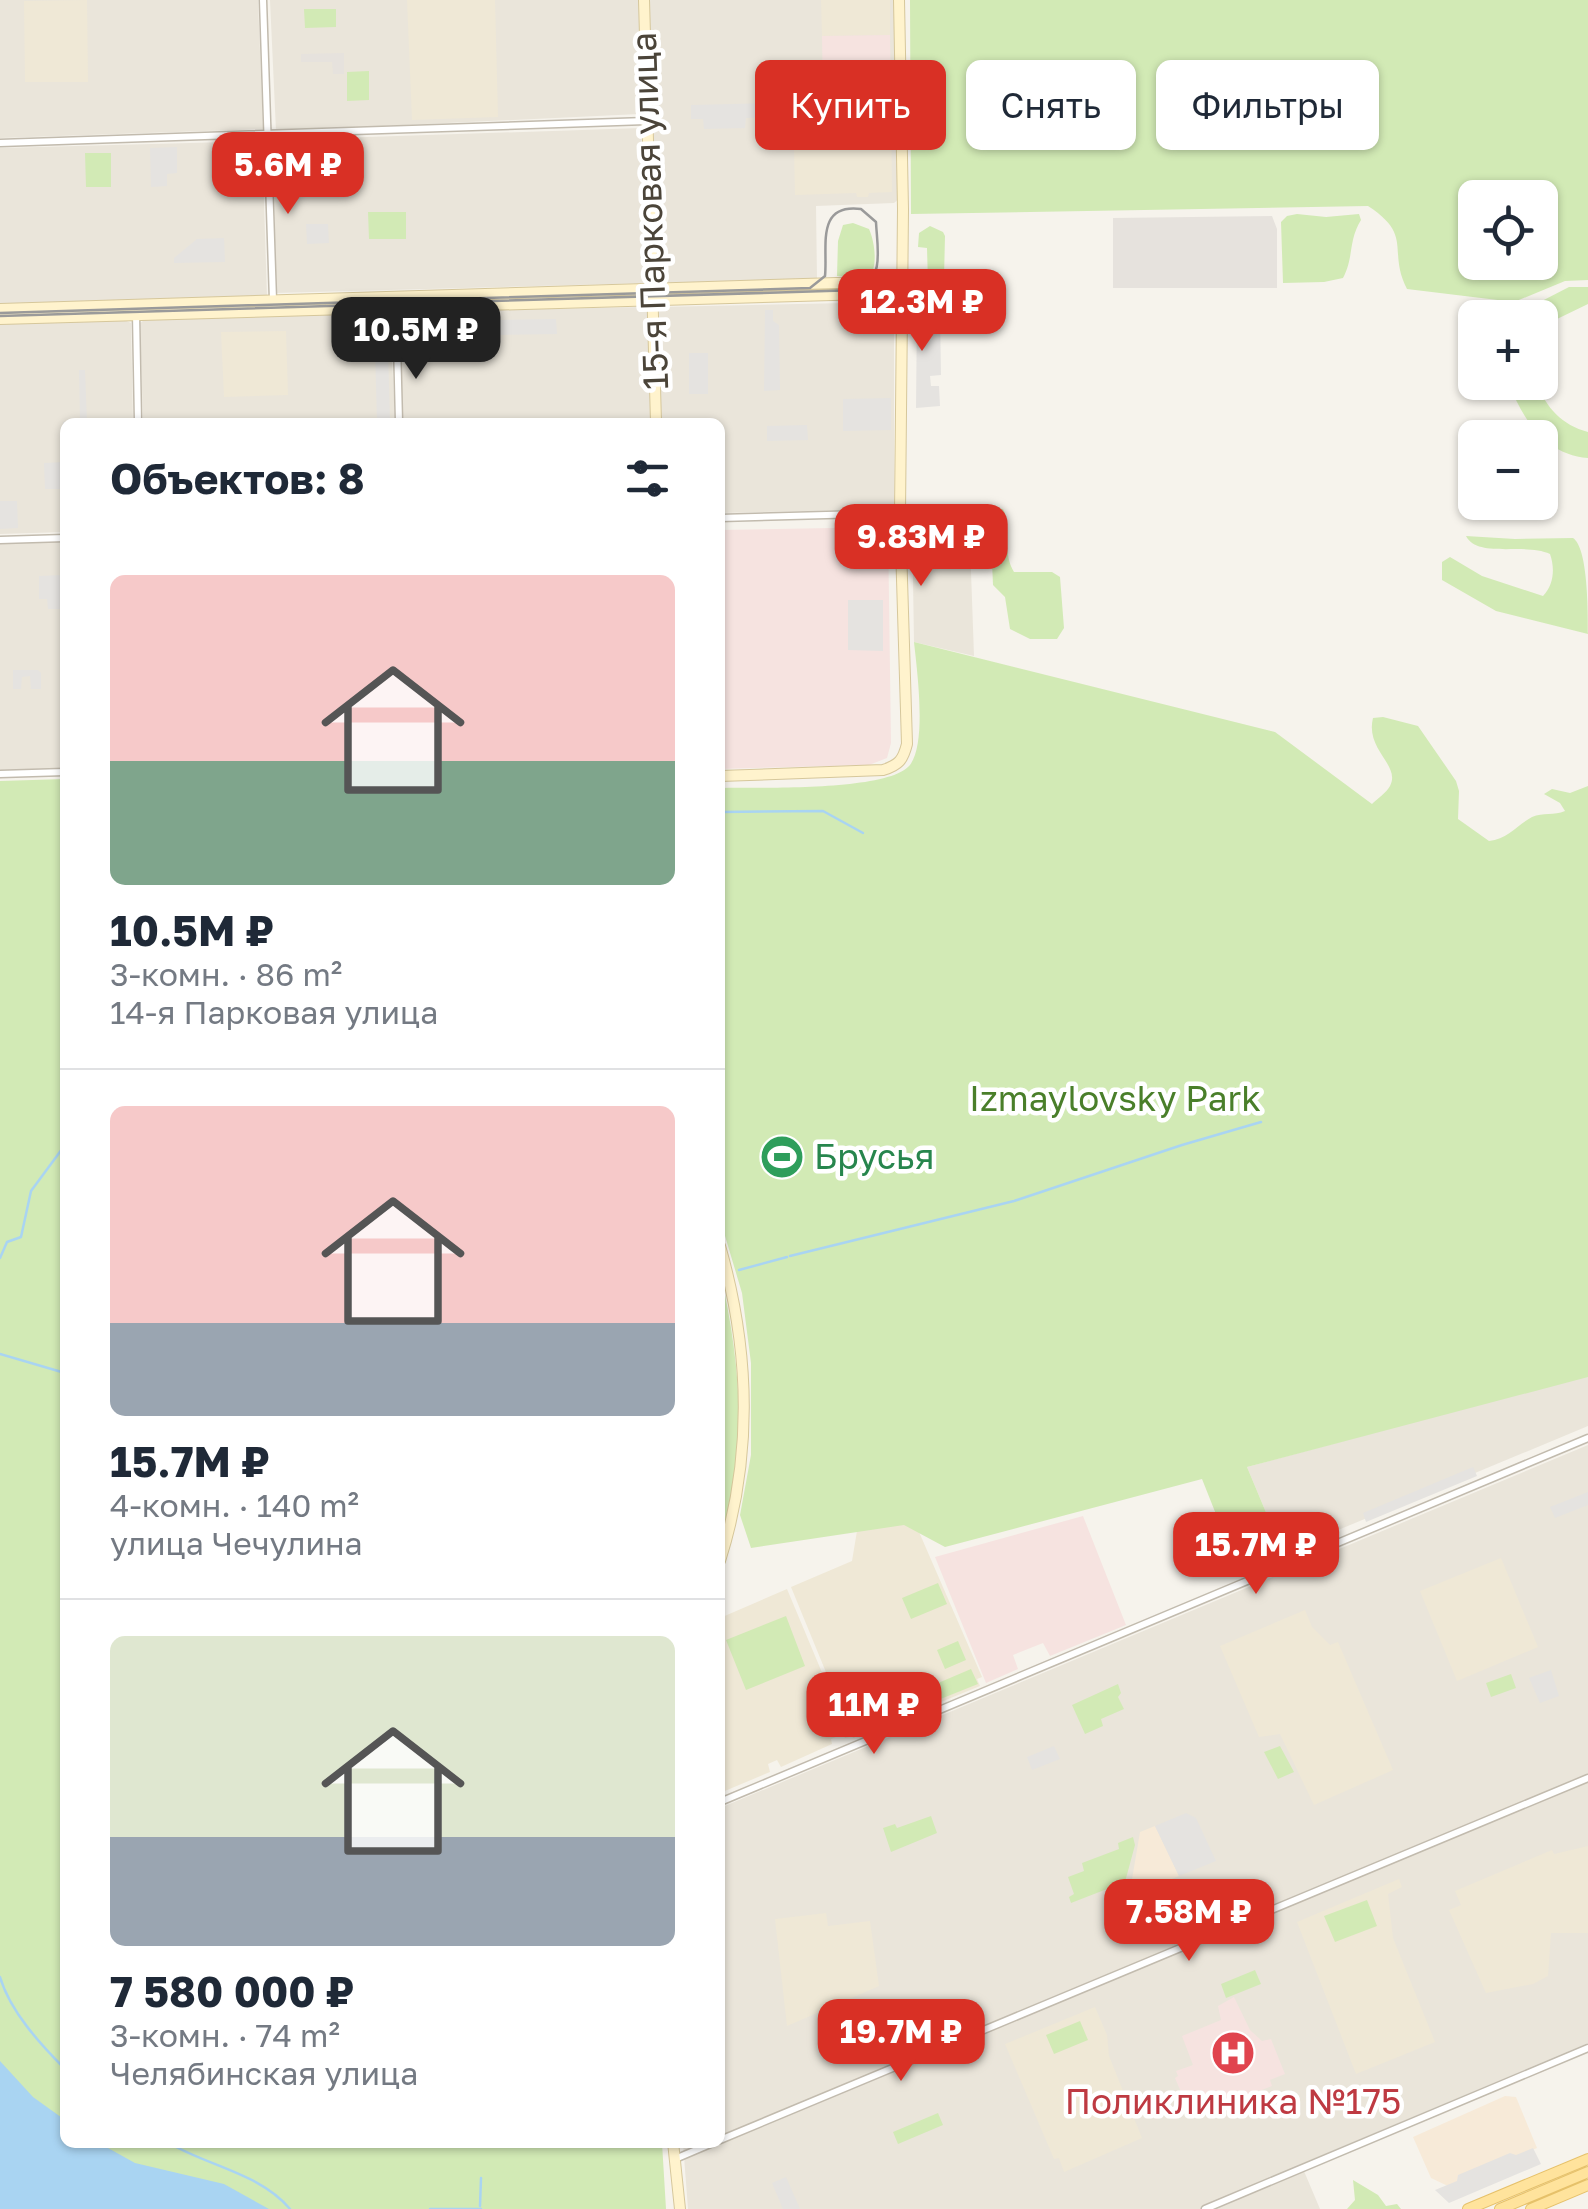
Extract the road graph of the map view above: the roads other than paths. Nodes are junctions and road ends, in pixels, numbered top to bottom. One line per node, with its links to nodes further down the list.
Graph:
1 (264, 0): 5 (street)
2 (644, 0): 4 (main road, 15-я Парковая улица)
3 (900, 0): 7 (main road)
4 (646, 120): 5 (street); 8 (main road, 15-я Парковая улица)
5 (268, 135): 6 (street); 11 (street)
6 (0, 142)
7 (903, 287): 8 (main road); 10 (main road); 20 (main road)
8 (653, 288): 9 (main road); 10 (main road, 15-я Парковая улица)
9 (394, 301): 10 (main road); 11 (main road); 15 (street)
10 (653, 301): 19 (main road, 15-я Парковая улица)
11 (273, 306): 13 (main road)
12 (0, 309): 13 (main road)
13 (136, 310): 14 (main road); 17 (street)
14 (0, 320)
15 (396, 323)
16 (397, 342): 18 (street)
17 (138, 418)
18 (399, 418)
19 (656, 418)
20 (900, 513): 21 (street); 26 (main road)
21 (725, 518)
22 (60, 538): 23 (street)
23 (0, 540)
24 (60, 772): 25 (street)
25 (0, 774)
26 (725, 776)
27 (725, 1267): 29 (main road)
28 (1588, 1438): 31 (street)
29 (725, 1543)
30 (1588, 1778): 33 (street)
31 (725, 1800)
32 (1588, 2048): 41 (street)
33 (725, 2139)
34 (673, 2148): 37 (main road)
35 (703, 2148): 37 (street)
36 (1588, 2159): 42 (main road)
37 (674, 2160): 40 (main road)
38 (1588, 2172): 43 (main road)
39 (1588, 2185): 44 (main road)
40 (677, 2209)
41 (1205, 2209)
42 (1468, 2209)
43 (1500, 2209)
44 (1531, 2209)

